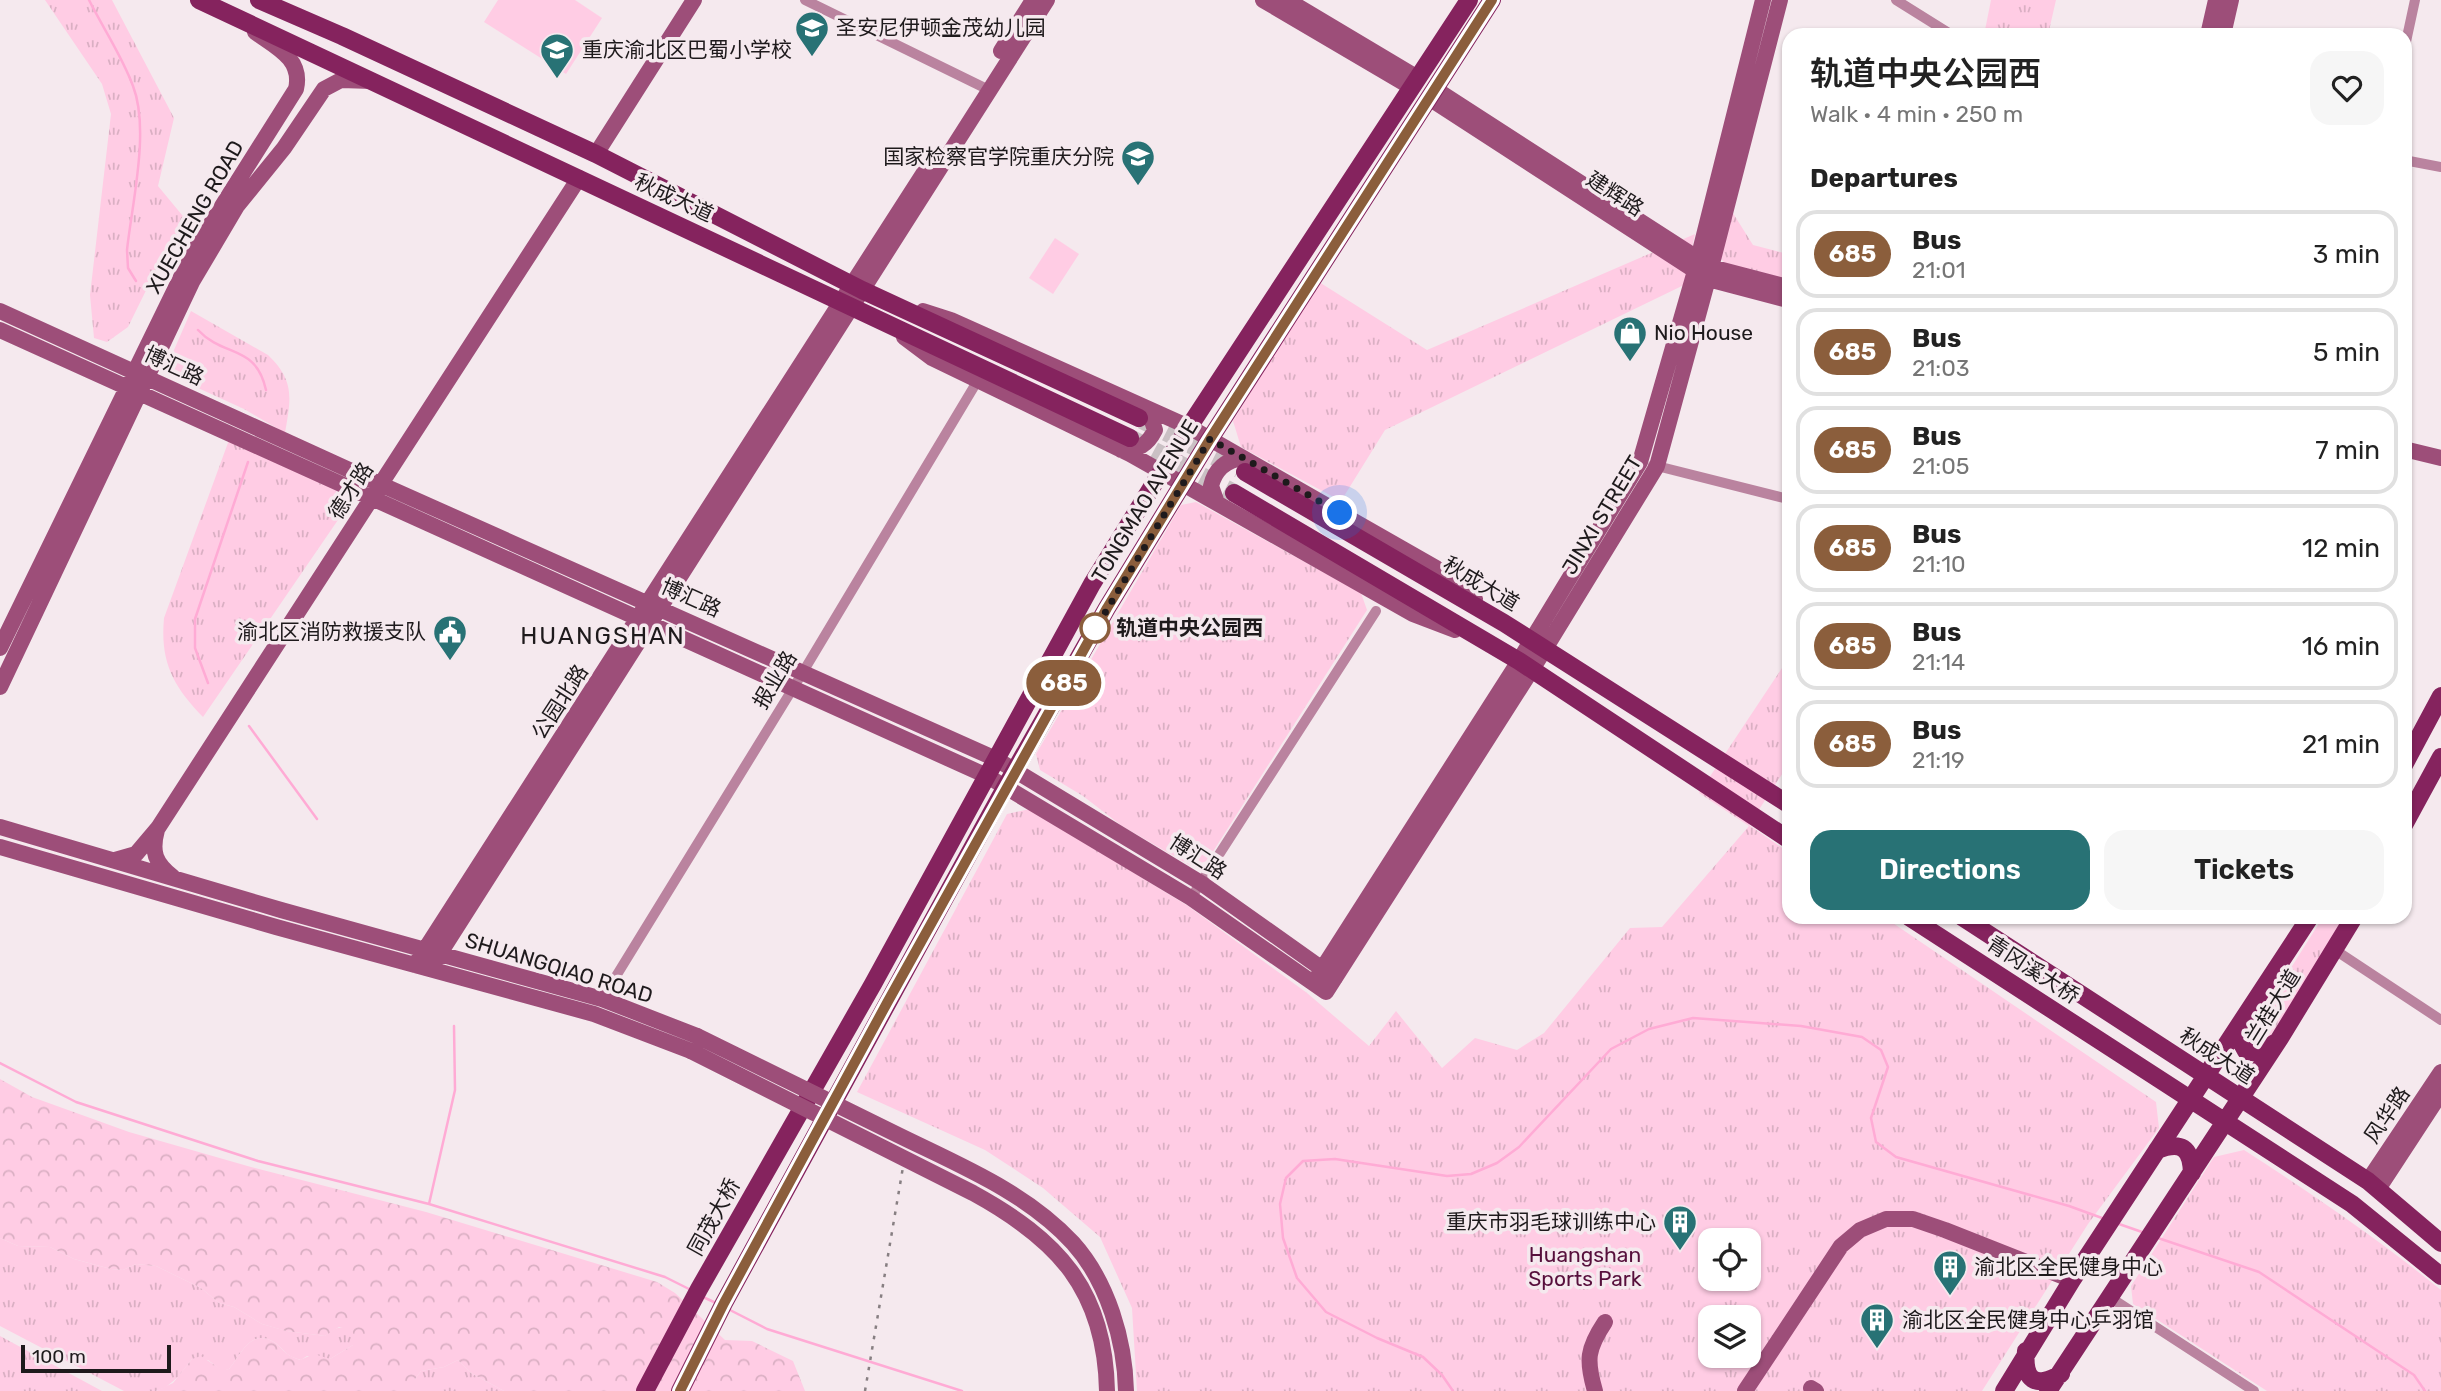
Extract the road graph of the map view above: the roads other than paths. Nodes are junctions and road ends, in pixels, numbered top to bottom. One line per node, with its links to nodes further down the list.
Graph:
1 (259, 0): 26 (main road, 秋成大道)
2 (694, 0): 26 (main road)
3 (805, 0): 24 (street)
4 (1033, 0): 24 (main road)
5 (1047, 0): 24 (main road)
6 (1263, 0): 23 (main road)
7 (1287, 0): 23 (main road)
8 (1469, 0): 23 (main road, TONGMAO AVENUE)
9 (1492, 0): 25 (main road, TONGMAO AVENUE)
10 (1763, 0): 30 (main road, JINXI STREET)
11 (1780, 0): 30 (main road, JINXI STREET)
12 (1896, 0): 18 (street)
13 (2216, 0): 19 (main road)
14 (2231, 0): 20 (main road)
15 (2416, 0): 21 (street)
16 (200, 1): 17 (main road, 秋成大道)
17 (236, 18): 22 (main road, 秋成大道); 38 (main road, XUECHENG ROAD)
18 (1941, 28)
19 (2210, 28)
20 (2225, 28)
21 (2409, 28)
22 (373, 82): 29 (main road, 秋成大道); 38 (main road, XUECHENG ROAD)
23 (1414, 83): 42 (main road, TONGMAO AVENUE)
24 (984, 88): 32 (main road, 公园北路)
25 (1432, 93): 30 (main road, 建辉路); 43 (main road, TONGMAO AVENUE)
26 (596, 154): 32 (main road, 秋成大道)
27 (2412, 162): 28 (street)
28 (2441, 167)
29 (579, 178): 34 (main road, 秋成大道); 54 (main road, 德才路)
30 (1703, 269): 31 (main road, 建辉路); 33 (main road, 建辉路); 47 (main road, JINXI STREET); 50 (main road, JINXI STREET)
31 (1782, 286)
32 (857, 287): 34 (main road, 公园北路); 41 (main road, 秋成大道)
33 (1782, 298)
34 (846, 305): 36 (main road, 秋成大道); 59 (main road, 公园北路)
35 (0, 310): 38 (main road, 博汇路)
36 (885, 323): 39 (main road); 44 (main road, 秋成大道)
37 (0, 330): 40 (main road, 博汇路)
38 (141, 374): 40 (main road, XUECHENG ROAD); 54 (main road, 博汇路)
39 (978, 380): 44 (main road); 66 (street, 报业路)
40 (133, 390): 54 (main road, 博汇路); 64 (main road, XUECHENG ROAD); 67 (main road, XUECHENG ROAD)
41 (1141, 413): 42 (main road); 44 (main road)
42 (1189, 427): 43 (main road); 52 (main road, TONGMAO AVENUE)
43 (1210, 439): 49 (main road); 53 (main road, TONGMAO AVENUE)
44 (1126, 444): 52 (main road)
45 (2412, 451): 46 (main road)
46 (2441, 458)
47 (1640, 462): 50 (street); 63 (main road, JINXI STREET)
48 (2412, 462): 51 (main road)
49 (1244, 465): 57 (main road); 63 (main road, 秋成大道)
50 (1657, 466): 56 (street); 63 (main road, JINXI STREET)
51 (2441, 469)
52 (1161, 472): 53 (main road); 72 (main road, TONGMAO AVENUE)
53 (1182, 484): 57 (main road); 73 (main road, TONGMAO AVENUE)
54 (376, 490): 59 (main road, 博汇路); 61 (main road, 博汇路); 80 (main road, 德才路)
55 (1234, 493): 62 (main road)
56 (1782, 497)
57 (1217, 503): 58 (main road)
58 (1372, 590): 60 (main road); 62 (main road)
59 (654, 605): 61 (main road, 公园北路); 66 (main road, 博汇路)
60 (1376, 611): 85 (street)
61 (644, 621): 68 (main road, 博汇路); 93 (main road, 公园北路)
62 (1492, 644): 65 (main road)
63 (1538, 645): 65 (main road, JINXI STREET); 77 (main road, 秋成大道)
64 (0, 648)
65 (1525, 665): 81 (main road); 95 (main road, JINXI STREET)
66 (803, 672): 68 (street, 报业路); 72 (main road, 博汇路)
67 (0, 687)
68 (793, 688): 74 (main road, 博汇路); 97 (street, 报业路)
69 (2441, 696): 70 (main road)
70 (2412, 750)
71 (2441, 757): 75 (main road)
72 (996, 759): 73 (main road, 博汇路); 74 (main road, TONGMAO AVENUE)
73 (1016, 769): 76 (main road, TONGMAO AVENUE); 85 (main road, 博汇路)
74 (987, 776): 76 (main road, 博汇路); 101 (main road, TONGMAO AVENUE)
75 (2435, 784): 78 (main road)
76 (1006, 786): 86 (main road, 博汇路); 119 (main road, TONGMAO AVENUE, bridge)
77 (1782, 800)
78 (2412, 814)
79 (0, 827): 83 (main road, SHUANGQIAO ROAD)
80 (158, 828): 83 (main road, 德才路); 84 (main road)
81 (1782, 835)
82 (0, 847): 94 (main road, SHUANGQIAO ROAD)
83 (115, 860): 84 (main road, SHUANGQIAO ROAD)
84 (175, 878): 93 (main road, SHUANGQIAO ROAD)
85 (1201, 883): 86 (street); 95 (main road, 博汇路)
86 (1191, 898): 96 (main road, 博汇路)
87 (1920, 924): 105 (main road, 青冈溪大桥)
88 (1973, 924): 103 (main road, 秋成大道)
89 (2305, 924): 91 (main road, 兰桂大道)
90 (2350, 924): 92 (main road, 兰桂大道)
91 (2291, 944): 99 (main road); 103 (main road, 兰桂大道)
92 (2335, 950): 98 (street); 99 (main road, 兰桂大道)
93 (432, 952): 94 (main road, 公园北路); 97 (main road, SHUANGQIAO ROAD)
94 (422, 967): 100 (main road, SHUANGQIAO ROAD)
95 (1329, 973): 96 (main road, JINXI STREET)
96 (1320, 988)
97 (602, 999): 100 (main road, SHUANGQIAO ROAD)
98 (2441, 1020)
99 (2280, 1038): 106 (main road, 兰桂大道)
100 (694, 1043): 120 (main road, SHUANGQIAO ROAD, bridge); 121 (main road, SHUANGQIAO ROAD, bridge)
101 (825, 1068): 118 (main road, 同茂大桥, bridge)
102 (2441, 1072): 110 (main road, 风华路)
103 (2206, 1076): 105 (main road, 兰桂大道); 106 (main road, 秋成大道)
104 (2441, 1093): 110 (main road, 风华路)
105 (2191, 1099): 107 (main road); 108 (main road, 兰桂大道)
106 (2241, 1099): 107 (main road, 兰桂大道); 110 (main road, 秋成大道)
107 (2226, 1122): 109 (main road, 兰桂大道); 112 (main road)
108 (2157, 1150): 109 (main road); 113 (main road, 兰桂大道)
109 (2192, 1173): 114 (main road, 兰桂大道)
110 (2373, 1185): 111 (main road, 秋成大道)
111 (2441, 1243)
112 (2441, 1276)
113 (2072, 1280): 116 (main road); 123 (main road)
114 (2111, 1298): 117 (main road); 126 (street)
115 (1605, 1322): 122 (main road)
116 (2026, 1351): 117 (main road); 124 (main road)
117 (2061, 1374): 125 (main road)
118 (645, 1391)
119 (680, 1391)
120 (1107, 1391)
121 (1126, 1391)
122 (1595, 1391)
123 (1745, 1391)
124 (2004, 1391)
125 (2048, 1391)
126 (2254, 1391)

